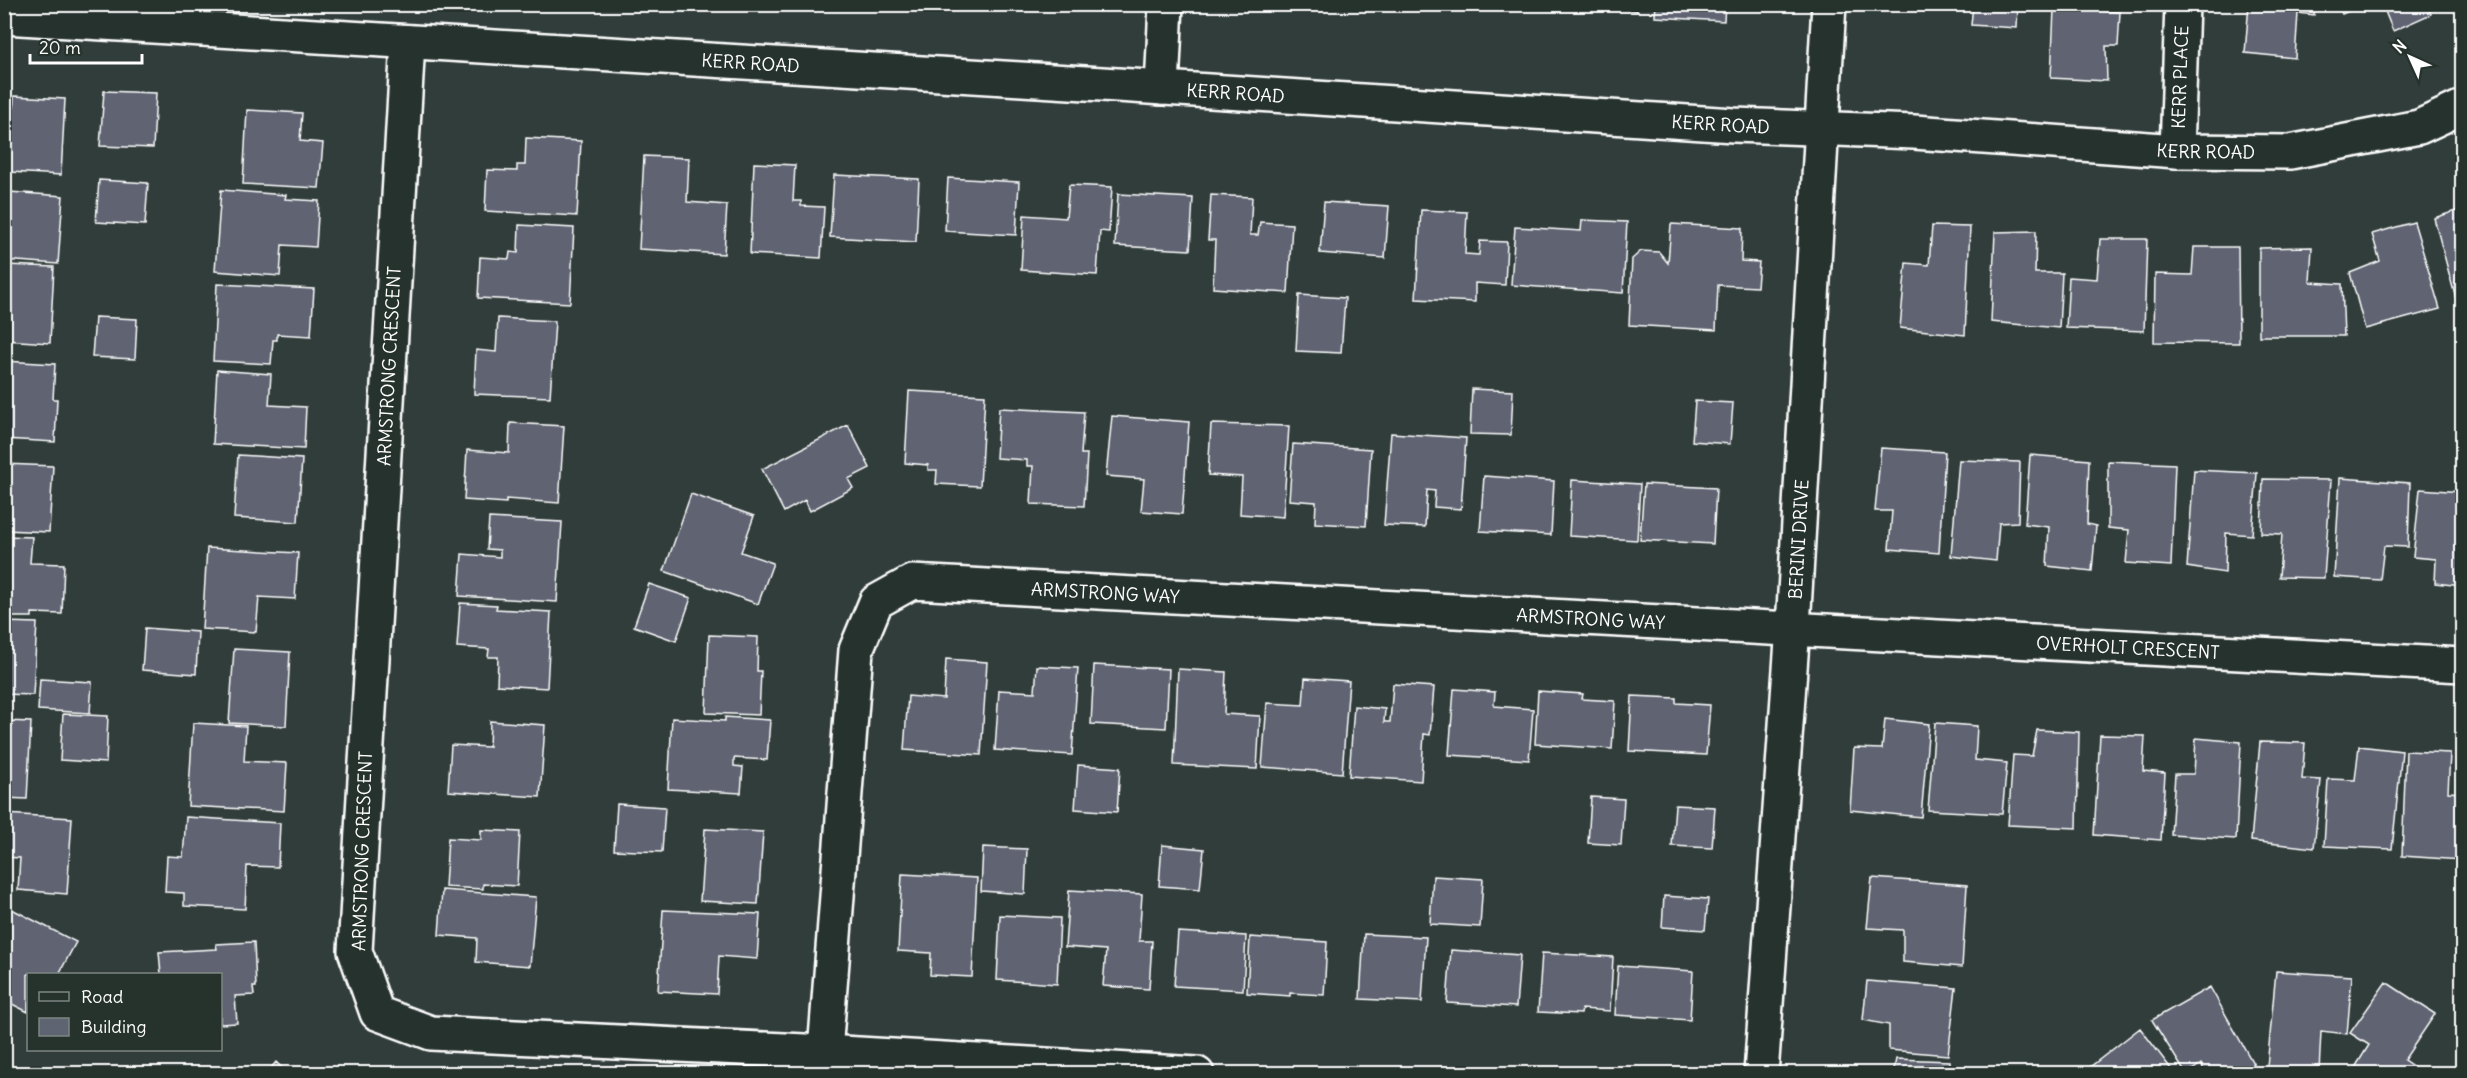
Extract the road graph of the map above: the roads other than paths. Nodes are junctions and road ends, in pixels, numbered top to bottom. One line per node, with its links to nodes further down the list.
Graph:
1 (1166, 4): 6 (street)
2 (1829, 4): 8 (street, BERINI DRIVE)
3 (2182, 4): 9 (street, KERR PLACE)
4 (4, 17): 5 (street, KERR ROAD)
5 (408, 42): 6 (street, KERR ROAD); 12 (street, ARMSTRONG CRESCENT)
6 (1162, 87): 8 (street, KERR ROAD)
7 (2463, 107): 9 (street, KERR ROAD)
8 (1822, 128): 9 (street, KERR ROAD); 10 (street, BERINI DRIVE)
9 (2177, 151)
10 (1793, 627): 11 (street, OVERHOLT CRESCENT); 12 (street, ARMSTRONG WAY); 14 (street, BERINI DRIVE)
11 (2463, 664)
12 (825, 1052): 13 (street, ARMSTRONG CRESCENT)
13 (1197, 1074)
14 (1761, 1074)

